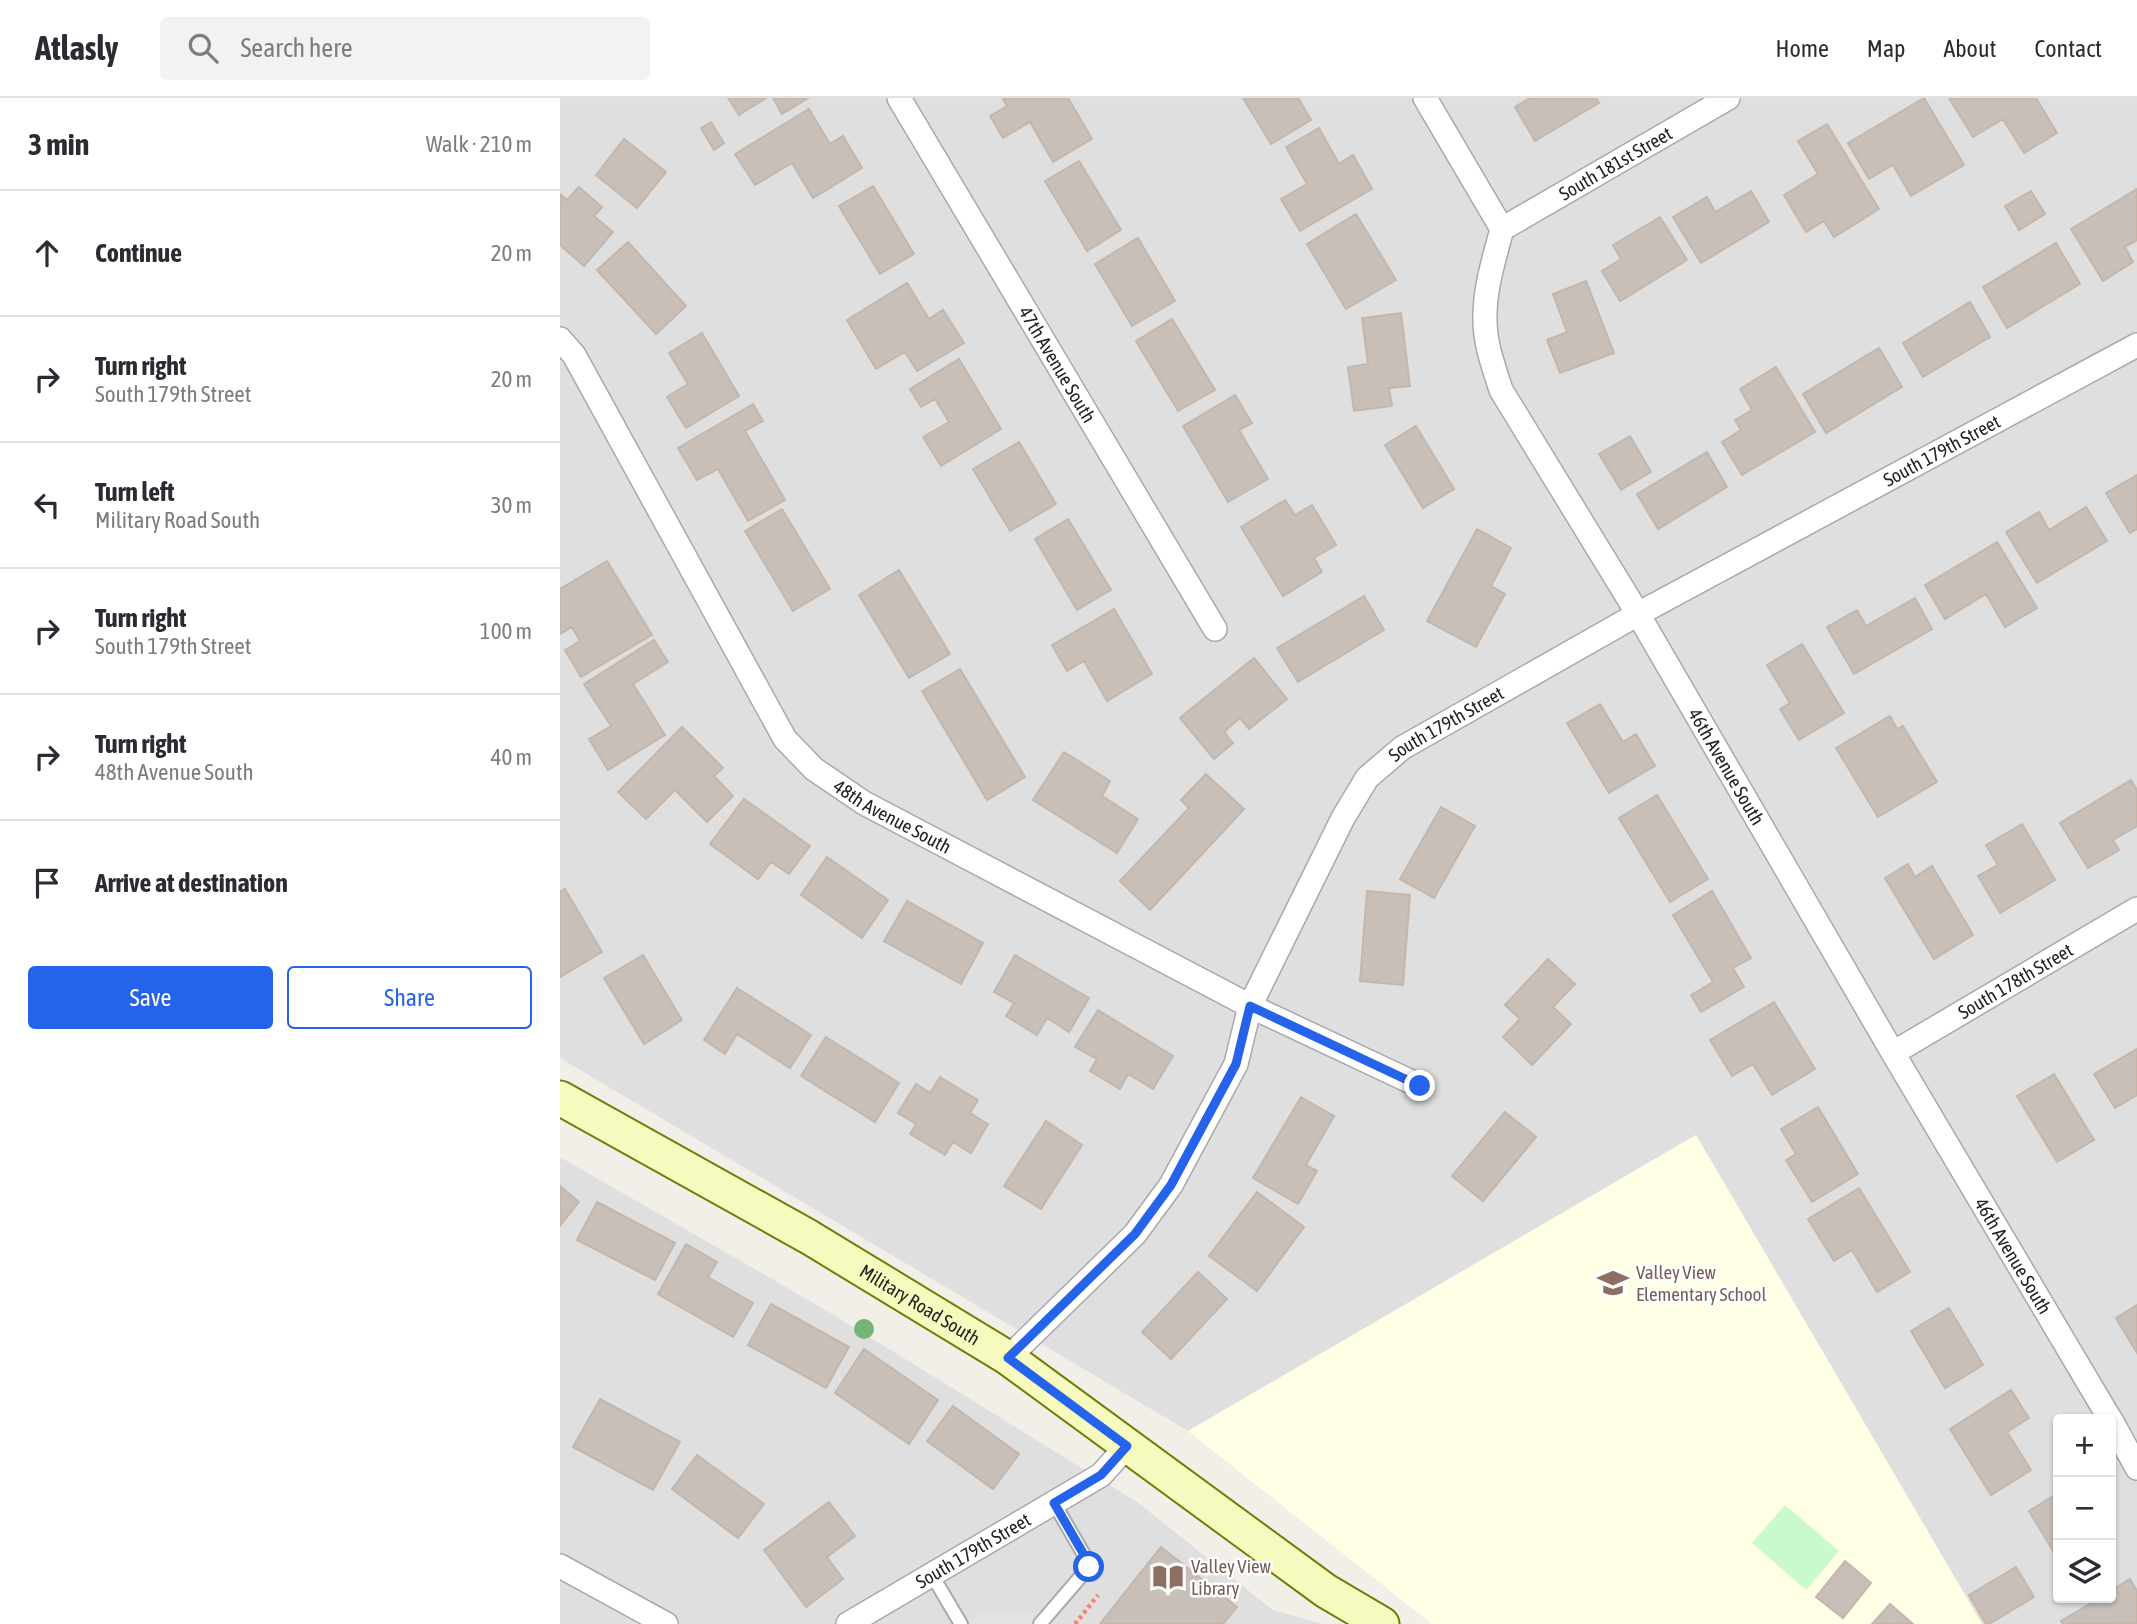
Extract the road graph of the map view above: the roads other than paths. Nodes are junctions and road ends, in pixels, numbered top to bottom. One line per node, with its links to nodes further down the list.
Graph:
1 (899, 98): 8 (street, 47th Avenue South)
2 (1425, 98): 4 (street)
3 (1728, 98): 4 (street, South 181st Street)
4 (1502, 229): 7 (street, 46th Avenue South)
5 (560, 339): 10 (street, 48th Avenue South)
6 (2137, 345): 7 (street, South 179th Street)
7 (1638, 614): 10 (street, South 179th Street); 11 (street, 46th Avenue South)
8 (1215, 629)
9 (2137, 909): 11 (street, South 178th Street)
10 (1250, 1006): 12 (street, 48th Avenue South); 14 (street, South 179th Street)
11 (1893, 1053): 15 (street, 46th Avenue South)
12 (1420, 1086)
13 (560, 1098): 14 (main road, Military Road South)
14 (1008, 1358): 16 (main road, Military Road South)
15 (2119, 1424): 17 (street, 46th Avenue South)
16 (1127, 1446): 18 (street, South 179th Street); 21 (main road, Military Road South)
17 (2137, 1468)
18 (1054, 1503): 20 (street, South 179th Street); 25 (lane)
19 (560, 1566): 22 (street)
20 (932, 1574): 23 (street, South 179th Street); 24 (lane)
21 (1326, 1591): 26 (main road, Military Road South); 27 (main road, Military Road South)
22 (666, 1624)
23 (848, 1624)
24 (961, 1624)
25 (1040, 1624)
26 (1357, 1624)
27 (1382, 1624)

